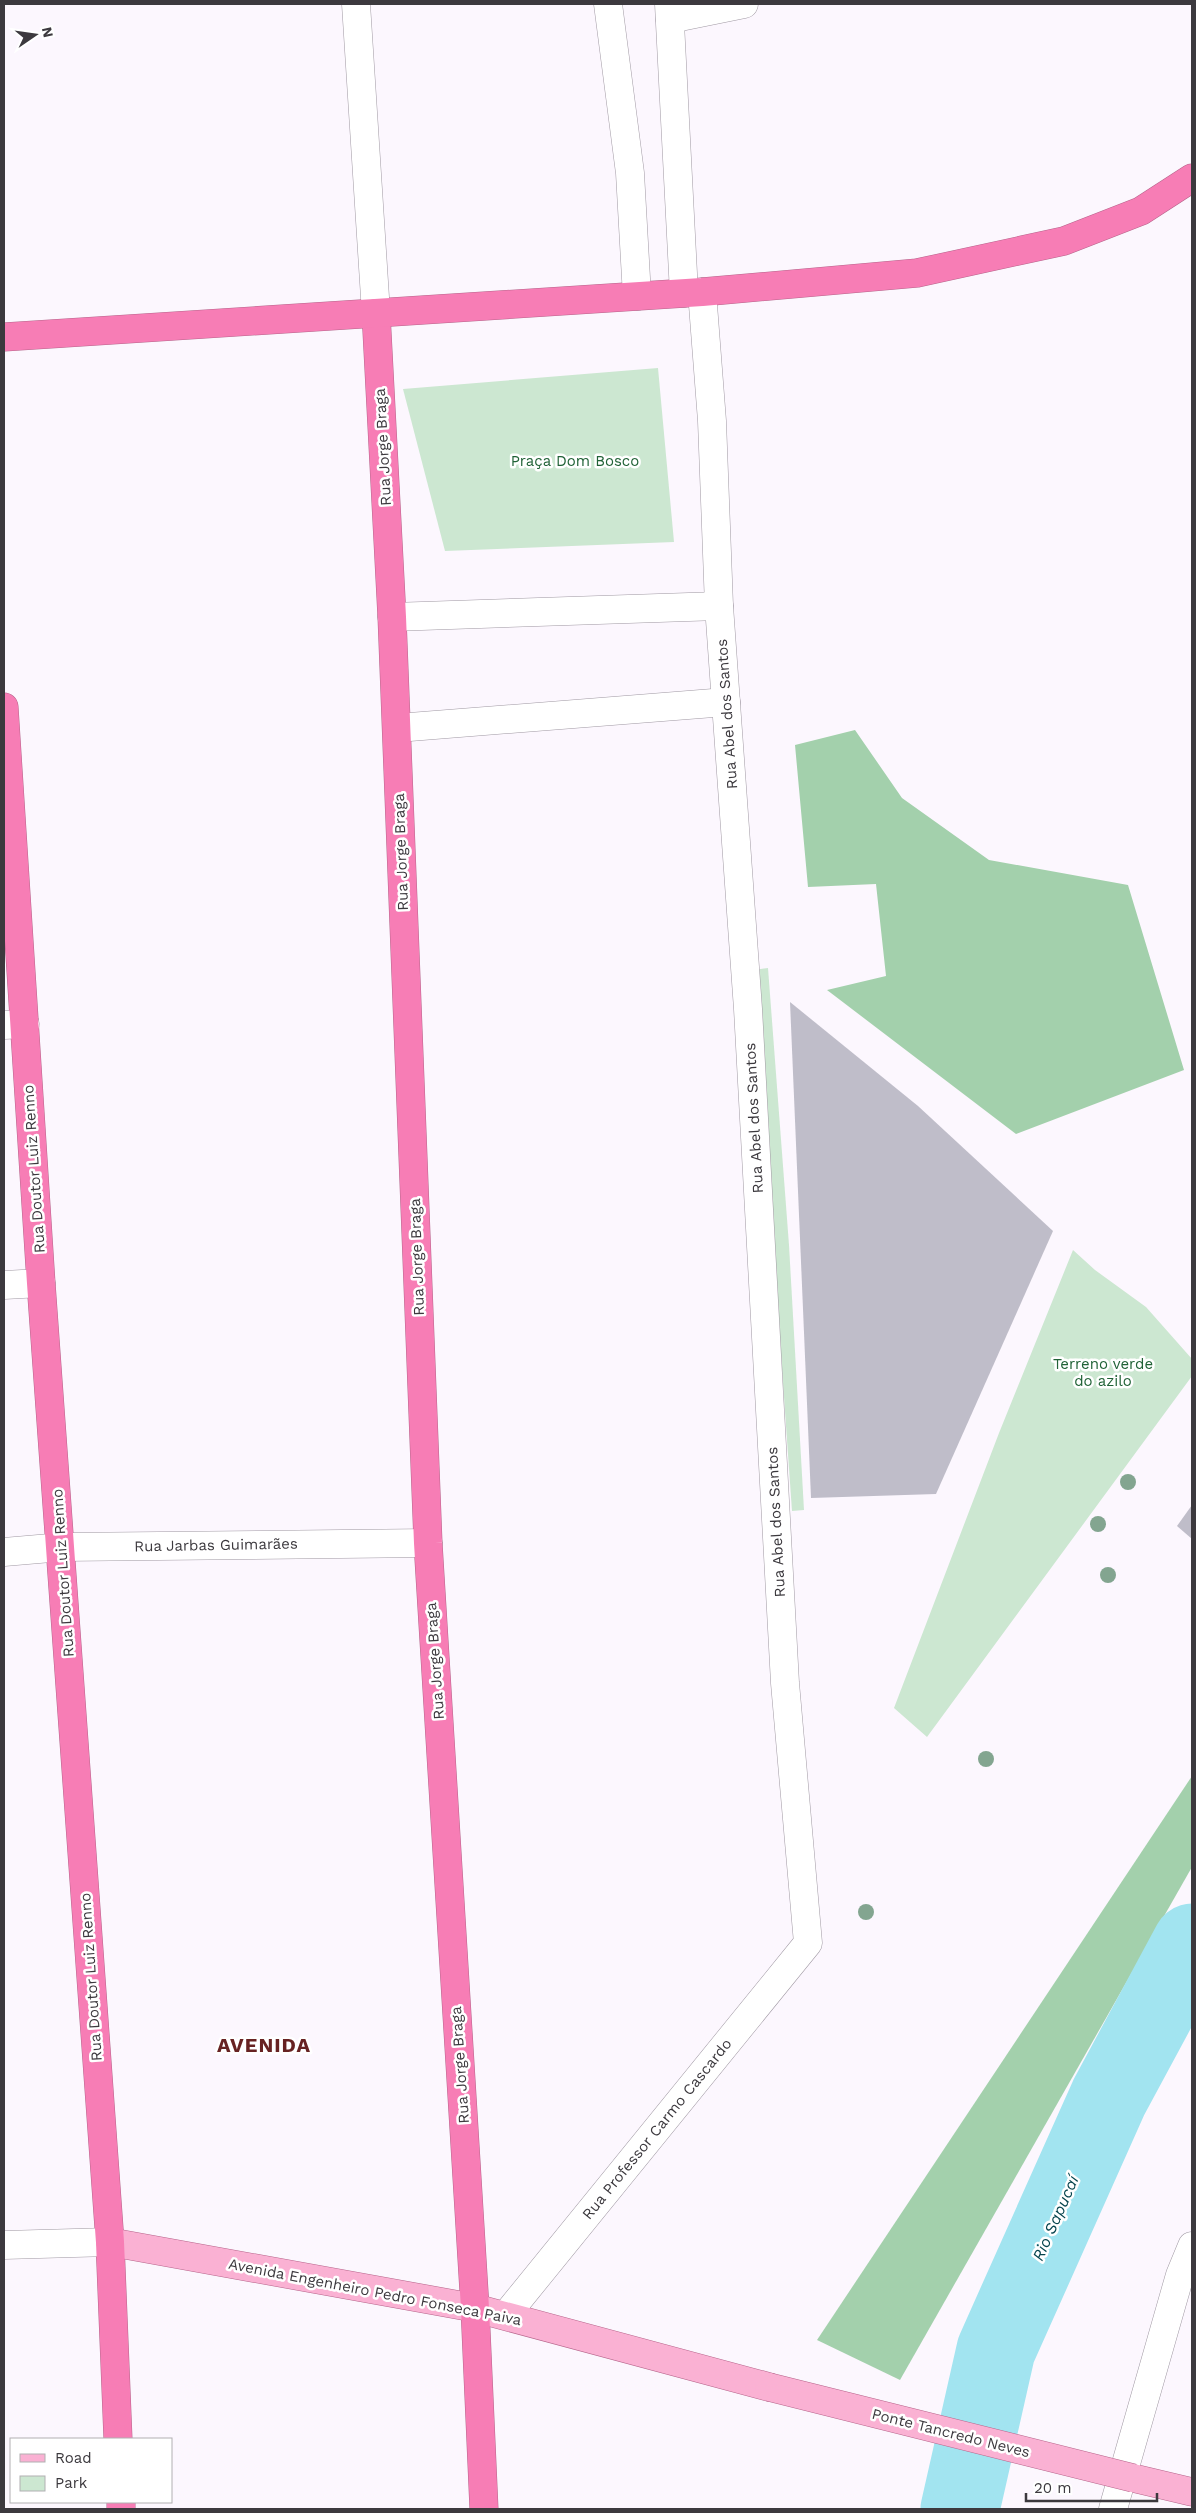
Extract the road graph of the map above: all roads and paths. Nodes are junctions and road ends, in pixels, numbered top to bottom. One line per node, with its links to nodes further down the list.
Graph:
1 (356, 4): 8 (street, Rua Jorge Braga)
2 (608, 4): 7 (street)
3 (744, 4): 4 (street)
4 (669, 11): 6 (street, Rua Abel dos Santos)
5 (1192, 178): 6 (highway)
6 (693, 292): 7 (highway); 10 (street, Rua Abel dos Santos)
7 (636, 296): 8 (highway)
8 (376, 313): 9 (highway); 11 (highway, Rua Jorge Braga)
9 (4, 337)
10 (719, 606): 11 (street); 12 (street, Rua Abel dos Santos)
11 (392, 617): 14 (highway, Rua Jorge Braga)
12 (726, 702): 14 (street); 21 (street, Rua Abel dos Santos)
13 (4, 715): 15 (highway, Rua Doutor Luiz Renno)
14 (397, 728): 18 (highway, Rua Jorge Braga)
15 (14, 1024): 16 (highway, Rua Doutor Luiz Renno)
16 (41, 1282): 17 (street); 19 (highway, Rua Doutor Luiz Renno)
17 (4, 1285)
18 (428, 1543): 19 (street, Rua Jarbas Guimarães); 25 (highway, Rua Jorge Braga)
19 (62, 1547): 20 (street, Rua Jarbas Guimarães); 22 (highway, Rua Doutor Luiz Renno)
20 (4, 1552)
21 (808, 1943): 26 (street, Rua Professor Carmo Cascardo)
22 (110, 2242): 23 (street, Avenida Engenheiro Pedro Fonseca Paiva); 25 (main road, Avenida Engenheiro Pedro Fonseca Paiva); 28 (highway, Rua Doutor Luiz Renno)
23 (4, 2245)
24 (1192, 2246): 29 (street)
25 (475, 2308): 26 (main road, Avenida Engenheiro Pedro Fonseca Paiva); 31 (highway, Rua Jorge Braga)
26 (506, 2314): 27 (main road, Avenida Engenheiro Pedro Fonseca Paiva)
27 (769, 2387): 29 (main road, Ponte Tancredo Neves, bridge)
28 (118, 2438)
29 (1128, 2475): 30 (main road, Ponte Tancredo Neves); 32 (street)
30 (1192, 2492)
31 (484, 2509)
32 (1113, 2509)

